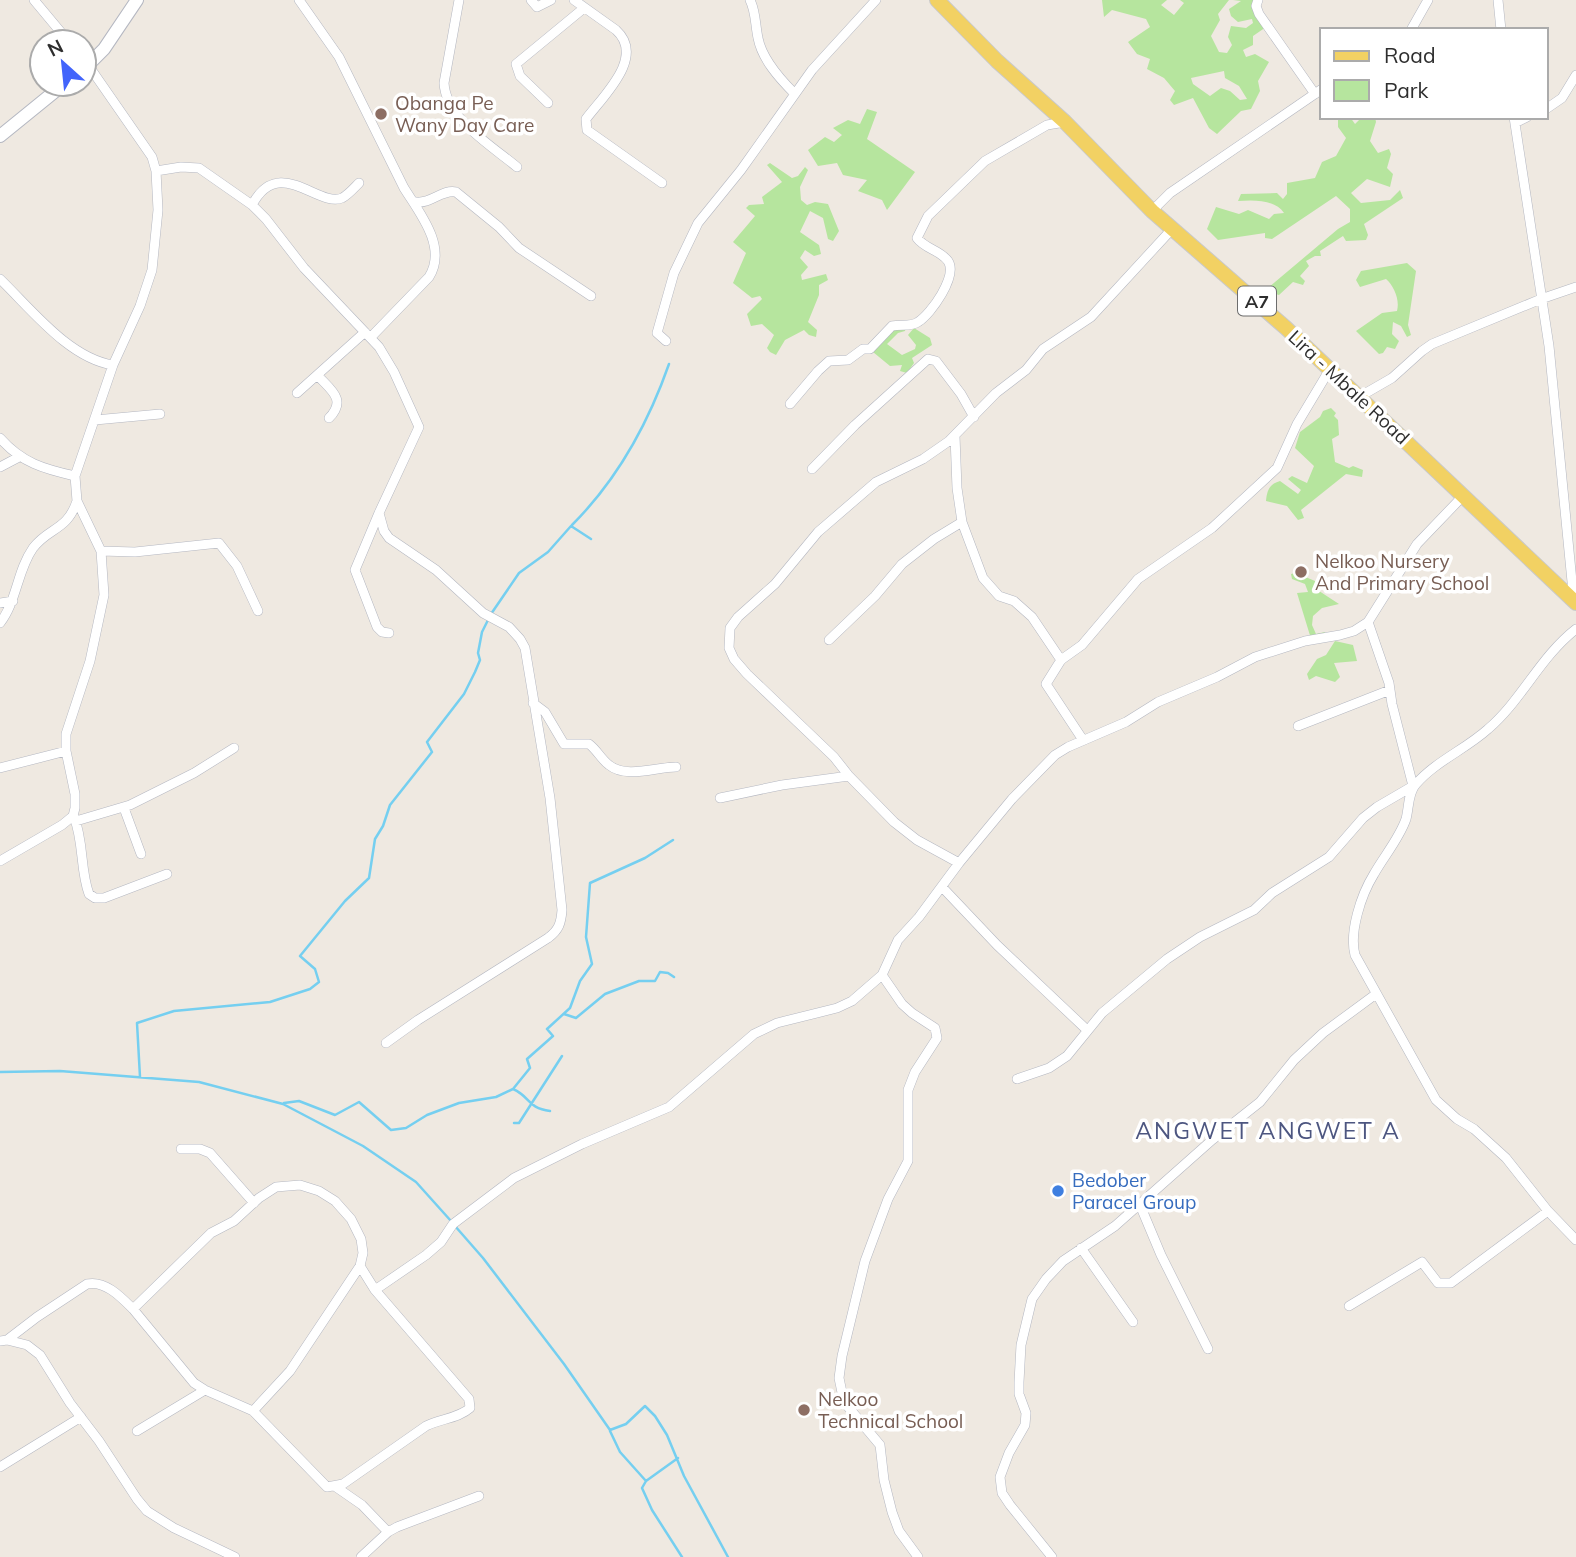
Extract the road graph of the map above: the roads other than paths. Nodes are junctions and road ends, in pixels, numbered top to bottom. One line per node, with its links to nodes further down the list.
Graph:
1 (34, 0): 15 (street)
2 (137, 0): 18 (street)
3 (299, 0): 33 (street)
4 (459, 0): 29 (street)
5 (531, 0): 6 (street)
6 (551, 0)
7 (574, 0): 14 (street)
8 (750, 0): 22 (street)
9 (876, 0): 22 (street)
10 (937, 0): 27 (main road, Lira - Mbale Road / A7)
11 (1258, 0): 21 (street)
12 (1428, 0): 16 (street)
13 (1498, 0): 17 (street)
14 (584, 8): 24 (street); 32 (street)
15 (57, 28)
16 (1412, 28)
17 (1501, 28)
18 (98, 51)
19 (1576, 75): 25 (street)
20 (98, 81): 30 (street)
21 (1319, 91): 35 (street)
22 (794, 93): 42 (street)
23 (47, 98): 28 (street)
24 (548, 103)
25 (1548, 108)
26 (1515, 120): 40 (street)
27 (1065, 122): 35 (main road, Lira - Mbale Road / A7); 48 (street)
28 (0, 136)
29 (517, 167)
30 (156, 171): 34 (street); 43 (street)
31 (359, 183): 34 (street)
32 (662, 183)
33 (416, 202): 39 (street); 41 (street)
34 (252, 205): 41 (street)
35 (1152, 211): 36 (main road, Lira - Mbale Road / A7)
36 (1171, 229): 44 (main road, Lira - Mbale Road / A7); 50 (street)
37 (0, 279): 43 (street)
38 (1576, 287): 40 (street)
39 (591, 296)
40 (1541, 299): 47 (street); 65 (street)
41 (368, 335): 45 (street); 61 (street)
42 (666, 341)
43 (113, 365): 52 (street)
44 (1330, 369): 47 (main road, Lira - Mbale Road / A7); 73 (street)
45 (318, 376): 46 (street); 51 (street)
46 (296, 393)
47 (1359, 397): 59 (main road, Lira - Mbale Road / A7)
48 (790, 404)
49 (160, 414): 52 (street)
50 (974, 417): 53 (street); 57 (street)
51 (329, 418)
52 (95, 420): 58 (street)
53 (955, 436): 62 (street); 82 (street)
54 (0, 438): 55 (street)
55 (19, 457): 56 (street); 58 (street)
56 (0, 467)
57 (812, 469)
58 (75, 476): 60 (street)
59 (1463, 496): 65 (main road, Lira - Mbale Road / A7); 68 (street)
60 (77, 501): 63 (street); 64 (street)
61 (379, 513): 71 (street); 75 (street)
62 (962, 522): 72 (street); 73 (street)
63 (101, 551): 67 (street); 79 (street)
64 (13, 601): 66 (street); 69 (street)
65 (1575, 602)
66 (0, 603)
67 (258, 611)
68 (1368, 622): 74 (street); 77 (street)
69 (0, 623)
70 (1576, 629): 83 (street)
71 (389, 633)
72 (829, 640)
73 (1061, 660): 77 (street)
74 (1390, 690): 76 (street); 83 (street)
75 (533, 703): 80 (street); 95 (street)
76 (1298, 726)
77 (1083, 740): 89 (street)
78 (234, 748): 85 (street)
79 (66, 751): 81 (street); 86 (street)
80 (676, 767)
81 (0, 768)
82 (849, 776): 84 (street); 89 (street)
83 (1413, 786): 93 (street); 94 (street)
84 (720, 798)
85 (124, 808): 86 (street); 87 (street)
86 (74, 819): 88 (street); 90 (street)
87 (141, 854)
88 (0, 861)
89 (959, 863): 91 (street)
90 (167, 874)
91 (942, 887): 92 (street); 94 (street)
92 (882, 975): 104 (street); 120 (street)
93 (1376, 994): 99 (street); 100 (street)
94 (1087, 1030): 96 (street)
95 (386, 1043)
96 (1017, 1079)
97 (181, 1149): 98 (street)
98 (254, 1203): 103 (street); 106 (street)
99 (1140, 1205): 102 (street); 109 (street)
100 (1548, 1211): 101 (street); 105 (street)
101 (1576, 1240)
102 (1081, 1248): 107 (street); 121 (street)
103 (360, 1266): 104 (street); 111 (street)
104 (376, 1290): 115 (street)
105 (1349, 1306)
106 (133, 1309): 108 (street); 110 (street)
107 (1133, 1322)
108 (4, 1341): 112 (street)
109 (1208, 1349)
110 (205, 1390): 111 (street); 113 (street)
111 (253, 1411): 115 (street)
112 (81, 1417): 114 (street); 118 (street)
113 (137, 1431)
114 (0, 1466)
115 (336, 1486): 117 (street)
116 (479, 1496): 117 (street)
117 (388, 1532): 119 (street)
118 (235, 1557)
119 (361, 1557)
120 (918, 1557)
121 (1052, 1557)

